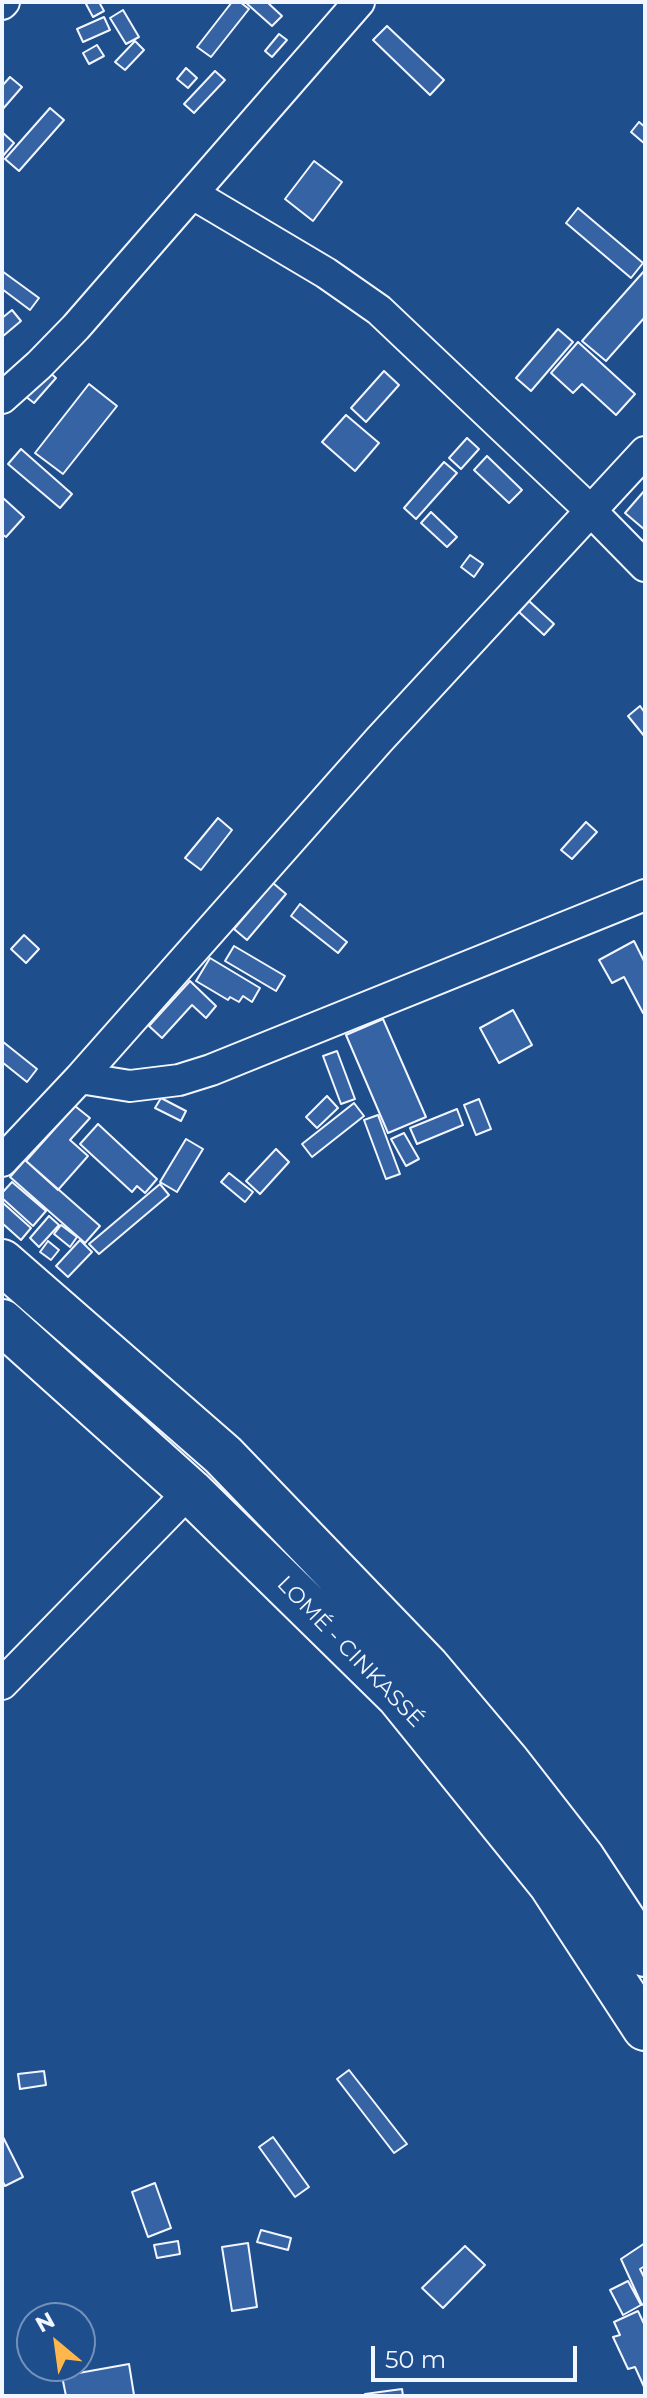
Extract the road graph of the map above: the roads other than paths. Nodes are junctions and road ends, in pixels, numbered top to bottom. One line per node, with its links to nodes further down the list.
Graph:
1 (359, 2): 2 (street)
2 (193, 194): 3 (street); 5 (street)
3 (2, 398)
4 (645, 452): 5 (street)
5 (591, 511): 6 (street); 8 (street)
6 (645, 566)
7 (645, 895): 8 (street)
8 (80, 1078): 9 (street)
9 (2, 1161)
10 (2, 1262): 14 (highway, LOMÉ - CINKASSÉ)
11 (2, 1322): 12 (highway, LOMÉ - CINKASSÉ)
12 (190, 1491): 13 (street); 15 (highway, LOMÉ - CINKASSÉ)
13 (2, 1684)
14 (645, 1954)
15 (645, 2028)

